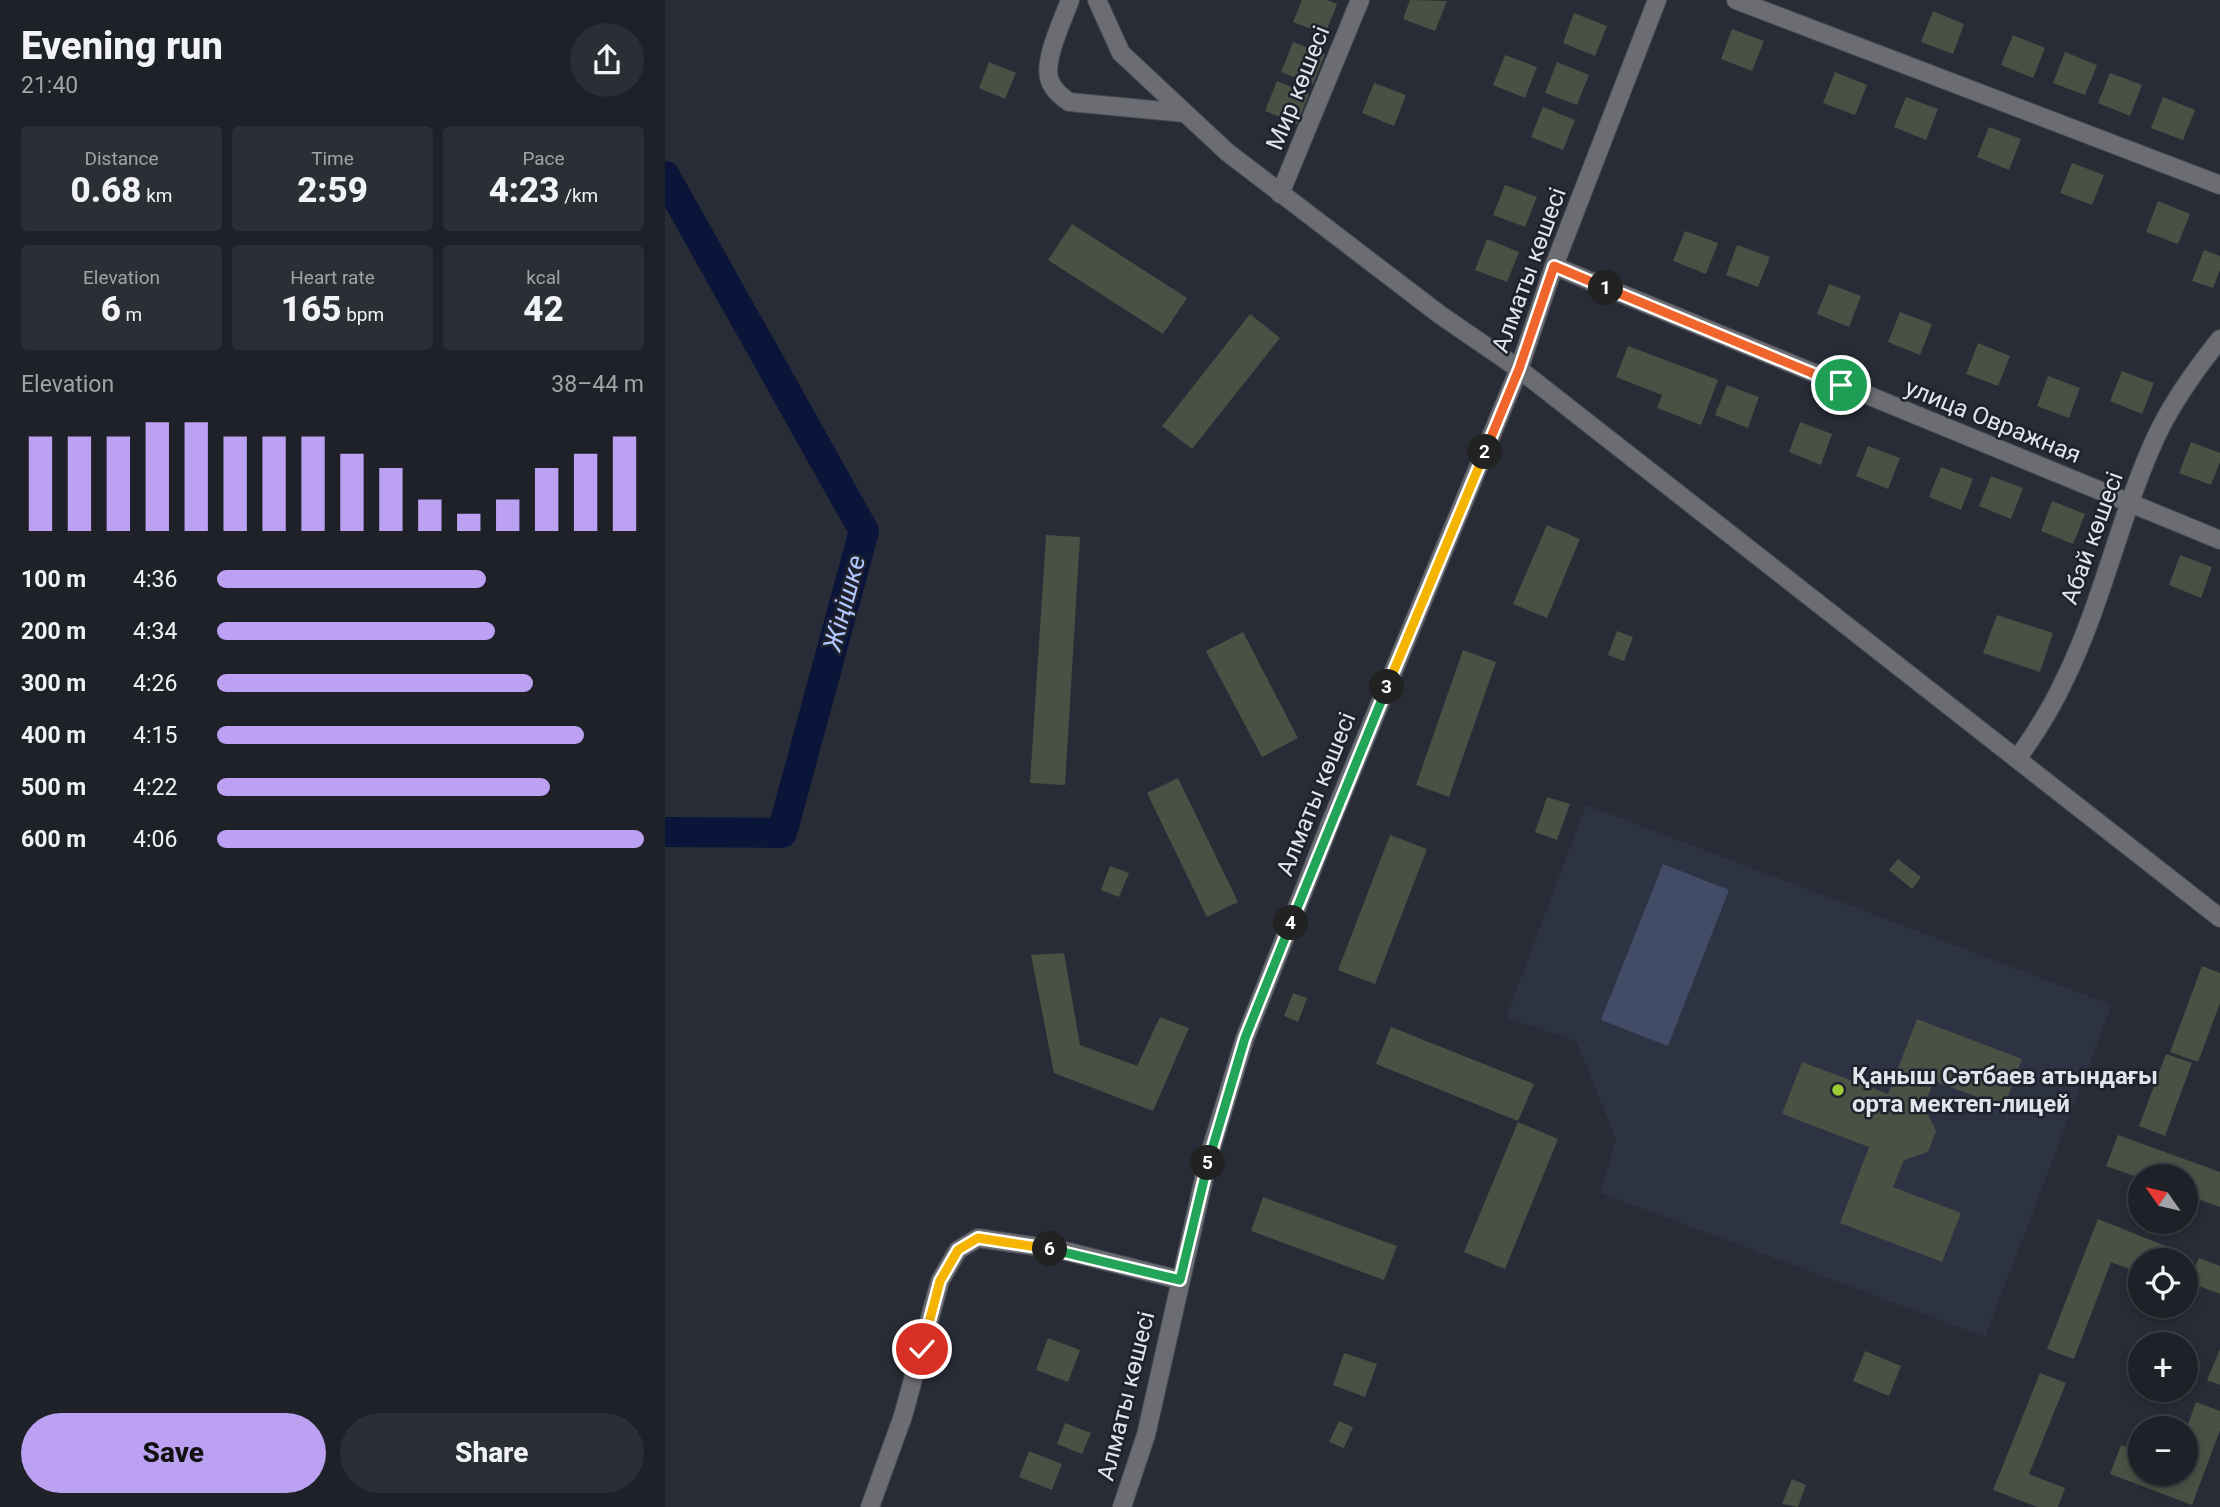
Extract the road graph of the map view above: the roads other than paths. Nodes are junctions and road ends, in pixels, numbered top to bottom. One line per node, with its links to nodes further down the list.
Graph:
1 (1070, 0): 6 (street)
2 (1097, 0): 6 (street)
3 (1360, 0): 8 (street, Мир көшесі)
4 (1657, 0): 9 (street, Алматы көшесі)
5 (1736, 0): 7 (street)
6 (1185, 113): 8 (street)
7 (2220, 185)
8 (1280, 194): 11 (street)
9 (1554, 266): 11 (street, Алматы көшесі); 12 (street, улица Овражная)
10 (2220, 339): 12 (street, Абай көшесі)
11 (1519, 369): 14 (street); 16 (street, Алматы көшесі)
12 (2129, 503): 13 (street, улица Овражная); 14 (street, Абай көшесі)
13 (2220, 540)
14 (2018, 758): 15 (street)
15 (2220, 918)
16 (1180, 1280): 17 (street); 18 (street, Алматы көшесі)
17 (870, 1507)
18 (1122, 1507)

